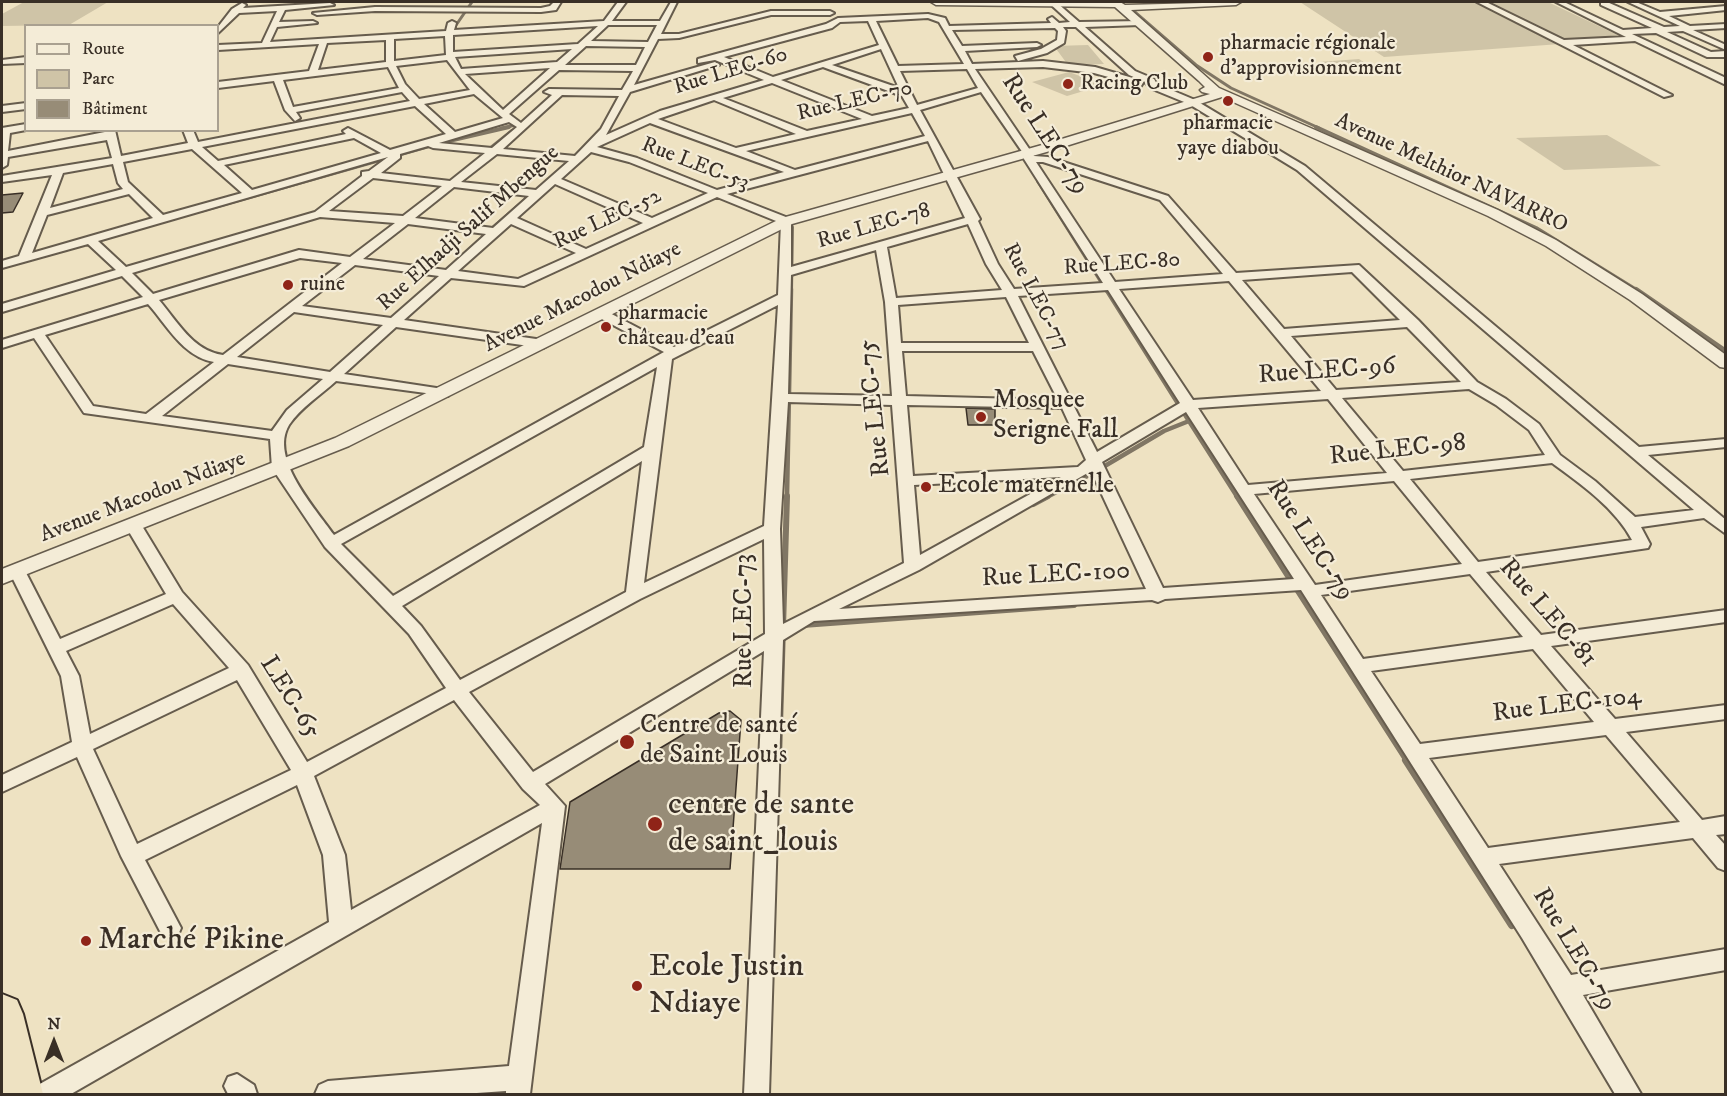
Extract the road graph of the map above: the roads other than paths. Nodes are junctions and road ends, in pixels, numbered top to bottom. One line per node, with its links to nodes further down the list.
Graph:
1 (247, 2): 31 (street)
2 (300, 2): 25 (street)
3 (364, 2): 27 (street); 28 (street)
4 (416, 2): 29 (street)
5 (464, 2): 30 (street)
6 (557, 2): 30 (street)
7 (622, 2): 40 (street)
8 (674, 2): 41 (street, Rue Elhadji Salif Mbengue)
9 (821, 2): 33 (street)
10 (936, 2): 21 (street)
11 (1236, 2): 22 (street)
12 (1482, 2): 60 (street)
13 (1607, 2): 14 (street); 20 (street); 35 (street)
14 (1625, 2)
15 (1631, 2): 34 (street)
16 (1665, 2): 32 (street)
17 (1720, 2): 24 (street)
18 (1054, 3): 21 (street); 22 (street); 48 (street)
19 (1562, 3): 23 (street); 52 (street)
20 (1595, 3)
21 (1040, 4): 44 (street)
22 (1119, 4): 42 (street)
23 (1585, 4)
24 (1725, 4)
25 (286, 8): 27 (street); 31 (street); 45 (street)
26 (1725, 8): 32 (street)
27 (319, 9): 28 (street); 39 (street)
28 (356, 10): 29 (street); 38 (street)
29 (406, 10): 30 (street)
30 (457, 10): 53 (street)
31 (235, 11): 50 (street)
32 (1689, 11): 34 (street); 47 (street)
33 (830, 13): 36 (street); 58 (street)
34 (1658, 14): 35 (street); 49 (street)
35 (1631, 15): 51 (street)
36 (838, 20): 37 (street); 70 (street)
37 (872, 20): 43 (street); 64 (street, Rue LEC-77)
38 (351, 22)
39 (313, 23): 45 (street); 59 (street)
40 (606, 23): 41 (street); 53 (street); 63 (street)
41 (664, 23): 58 (street, Rue Elhadji Salif Mbengue)
42 (1140, 23): 48 (street); 85 (street)
43 (945, 24): 44 (street); 67 (street, Rue LEC-79)
44 (1057, 24): 48 (street); 61 (street)
45 (274, 25): 62 (street)
46 (417, 25): 54 (street)
47 (1725, 25): 49 (street)
48 (1080, 26): 90 (street)
49 (1686, 28): 51 (street); 66 (street)
50 (219, 30)
51 (1659, 30): 52 (street); 68 (street)
52 (1622, 32): 56 (street)
53 (449, 33): 54 (street); 69 (street)
54 (415, 35): 55 (street)
55 (390, 37): 57 (street); 75 (street)
56 (1636, 39): 60 (street); 82 (street)
57 (324, 41): 59 (street); 84 (street)
58 (655, 41): 63 (street); 79 (street, Rue Elhadji Salif Mbengue)
59 (305, 42): 62 (street)
60 (1563, 43): 99 (street)
61 (1056, 44): 67 (street); 77 (street)
62 (265, 45): 65 (street)
63 (582, 45): 69 (street); 78 (street)
64 (884, 46): 76 (street, Rue LEC-60); 81 (street, Rue LEC-77)
65 (219, 48)
66 (1725, 48)
67 (960, 50): 77 (street, Rue LEC-79)
68 (1725, 54)
69 (450, 56): 75 (street); 83 (street)
70 (716, 57): 72 (street); 74 (street)
71 (24, 60): 73 (street)
72 (701, 61)
73 (2, 62)
74 (728, 62): 87 (street); 96 (street)
75 (391, 64): 84 (street); 91 (street)
76 (822, 64): 87 (street, Rue LEC-60); 98 (street)
77 (969, 65): 81 (street); 90 (street); 92 (street, Rue LEC-79)
78 (556, 66): 79 (street); 83 (street); 94 (street)
79 (638, 68): 96 (street, Rue Elhadji Salif Mbengue)
80 (1725, 68): 82 (street)
81 (895, 69): 98 (street, Rue LEC-77)
82 (1700, 70): 88 (street)
83 (460, 72): 93 (street)
84 (312, 74): 86 (street)
85 (1197, 75): 97 (street); 100 (street)
86 (278, 78): 89 (street); 106 (street)
87 (772, 80): 101 (street, Rue LEC-60); 110 (street)
88 (1725, 82)
89 (219, 85)
90 (1153, 86): 100 (street)
91 (406, 89): 102 (street); 106 (street)
92 (983, 89): 104 (street, Rue LEC-70); 129 (street, Rue LEC-79)
93 (477, 91): 102 (street); 107 (street)
94 (527, 92): 95 (street); 107 (street)
95 (560, 92): 96 (street); 113 (street)
96 (626, 92): 123 (street, Rue Elhadji Salif Mbengue)
97 (1218, 93): 100 (street, Avenue Macodou Ndiaye); 182 (street, Avenue Melthior NAVARRO)
98 (906, 94): 104 (street, Rue LEC-77)
99 (1667, 95)
100 (1199, 96): 129 (street, Avenue Macodou Ndiaye); 195 (street)
101 (714, 97): 109 (street, Rue LEC-60); 117 (street)
102 (419, 103): 108 (street); 119 (street)
103 (21, 104): 105 (street)
104 (915, 109): 110 (street, Rue LEC-70); 120 (street, Rue LEC-77)
105 (2, 110)
106 (290, 110): 111 (street)
107 (507, 117): 113 (street); 119 (street)
108 (333, 119): 111 (street); 118 (street)
109 (649, 119): 123 (street, Rue LEC-60); 125 (street)
110 (871, 119): 117 (street, Rue LEC-70)
111 (298, 124): 122 (street)
112 (24, 127): 114 (street)
113 (523, 128): 126 (street)
114 (3, 131): 128 (street)
115 (189, 132): 122 (street)
116 (110, 133): 128 (street); 131 (street)
117 (805, 134): 125 (street, Rue LEC-70)
118 (356, 135): 127 (street); 132 (street)
119 (454, 136): 121 (street)
120 (929, 138): 135 (street, Rue LEC-52); 137 (street, Rue LEC-77)
121 (423, 144): 124 (street); 126 (street)
122 (194, 145): 131 (street); 132 (street)
123 (591, 146): 130 (street, Rue Elhadji Salif Mbengue); 143 (street, Rue LEC-53)
124 (405, 149): 127 (street); 136 (street)
125 (735, 151): 135 (street)
126 (493, 152): 130 (street); 140 (street)
127 (390, 153): 133 (street)
128 (2, 155): 138 (street)
129 (1029, 156): 137 (street, Avenue Macodou Ndiaye); 163 (street, Rue LEC-81); 164 (street, Rue LEC-79)
130 (578, 159): 139 (street, Rue Elhadji Salif Mbengue)
131 (116, 160): 134 (street); 141 (street)
132 (216, 164): 142 (street)
133 (333, 170): 136 (street); 142 (street)
134 (58, 171): 138 (street); 145 (street)
135 (795, 173): 143 (street, Rue LEC-52)
136 (372, 174): 140 (street); 146 (street)
137 (951, 174): 149 (street, Rue LEC-77); 151 (street, Avenue Macodou Ndiaye)
138 (2, 179)
139 (554, 180): 144 (street, Rue Elhadji Salif Mbengue); 152 (street)
140 (452, 184): 144 (street); 150 (street)
141 (129, 191): 145 (street); 147 (street)
142 (249, 193): 147 (street)
143 (717, 193): 151 (street, Rue LEC-53); 152 (street, Rue LEC-52)
144 (538, 194): 148 (street, Rue Elhadji Salif Mbengue)
145 (42, 213): 157 (street)
146 (320, 214): 150 (street); 160 (street)
147 (159, 218): 154 (street)
148 (509, 219): 153 (street, Rue Elhadji Salif Mbengue); 156 (street)
149 (974, 219): 155 (street, Rue LEC-78); 165 (street, Rue LEC-77)
150 (406, 220): 153 (street); 158 (street)
151 (787, 221): 161 (street, Rue LEC-73); 171 (street, Avenue Macodou Ndiaye)
152 (653, 223): 156 (street, Rue LEC-52)
153 (495, 232): 162 (street, Rue Elhadji Salif Mbengue)
154 (89, 239): 157 (street); 160 (street)
155 (881, 246): 161 (street, Rue LEC-78); 168 (street, Rue LEC-75)
156 (586, 253): 162 (street, Rue LEC-52)
157 (24, 258): 159 (street)
158 (353, 261): 162 (street, Rue LEC-52); 167 (street, Rue LEC-52); 170 (street)
159 (2, 265)
160 (124, 271): 167 (street); 169 (street)
161 (784, 273): 166 (street, Rue LEC-73)
162 (449, 274): 172 (street, Rue Elhadji Salif Mbengue)
163 (1235, 278): 164 (street, Rue LEC-80); 173 (street, Rue LEC-80); 175 (street, Rue LEC-81)
164 (1112, 287): 165 (street, Rue LEC-80); 190 (street, Rue LEC-79)
165 (1011, 294): 168 (street, Rue LEC-80); 179 (street, Rue LEC-77)
166 (786, 296): 180 (street); 187 (street, Rue LEC-73)
167 (151, 299): 174 (street); 181 (street)
168 (891, 302): 178 (street, Rue LEC-75)
169 (2, 308)
170 (291, 308): 172 (street); 181 (street)
171 (602, 314): 177 (street, Avenue Macodou Ndiaye); 180 (street)
172 (394, 322): 177 (street); 183 (street, Rue Elhadji Salif Mbengue)
173 (1413, 323): 175 (street); 184 (street)
174 (37, 333): 176 (street); 191 (street)
175 (1281, 333): 186 (street, Rue LEC-81)
176 (2, 344)
177 (543, 344): 185 (street, Avenue Macodou Ndiaye)
178 (892, 347): 179 (street); 188 (street, Rue LEC-75)
179 (1038, 347): 189 (street, Rue LEC-77)
180 (669, 355): 194 (street); 207 (street)
181 (225, 359): 183 (street); 191 (street)
182 (1725, 363)
183 (332, 377): 185 (street); 192 (street, Rue Elhadji Salif Mbengue)
184 (1472, 385): 186 (street, Rue LEC-96); 196 (street)
185 (443, 393): 198 (street, Avenue Macodou Ndiaye)
186 (1331, 397): 190 (street, Rue LEC-96); 199 (street, Rue LEC-81)
187 (781, 399): 188 (street); 205 (street, Rue LEC-73)
188 (899, 401): 189 (street); 200 (street, Rue LEC-75)
189 (1067, 404): 197 (street, Rue LEC-77)
190 (1186, 405): 197 (street); 201 (street, Rue LEC-79)
191 (151, 417): 192 (street)
192 (277, 436): 198 (street)
193 (1725, 443): 195 (street)
194 (651, 449): 212 (street); 215 (street)
195 (1633, 452): 202 (street)
196 (1555, 458): 199 (street, Rue LEC-98); 203 (street)
197 (1087, 467): 200 (street); 208 (street); 214 (street, Rue LEC-77)
198 (280, 468): 204 (street, Avenue Macodou Ndiaye); 207 (street)
199 (1400, 476): 201 (street, Rue LEC-98); 209 (street, Rue LEC-81)
200 (907, 481): 208 (street, Rue LEC-75)
201 (1246, 490): 211 (street, Rue LEC-79)
202 (1707, 513): 203 (street); 206 (street)
203 (1631, 523): 209 (street, Rue LEC-100)
204 (133, 525): 210 (street, Avenue Macodou Ndiaye); 213 (street, LEC-65)
205 (772, 529): 212 (street); 218 (street, Rue LEC-73)
206 (1725, 529)
207 (331, 543): 215 (street)
208 (913, 566): 216 (street)
209 (1474, 568): 211 (street, Rue LEC-100); 219 (street, Rue LEC-81)
210 (9, 574): 220 (street)
211 (1309, 588): 214 (street, Rue LEC-100); 221 (street, Rue LEC-79)
212 (634, 595): 223 (street)
213 (176, 596): 220 (street); 222 (street, LEC-65)
214 (1158, 596): 216 (street, Rue LEC-100)
215 (393, 604): 223 (street)
216 (809, 616): 218 (street)
217 (1725, 616): 219 (street)
218 (774, 636): 229 (street); 246 (street, Rue LEC-73)
219 (1538, 643): 221 (street); 225 (street, Rue LEC-81)
220 (56, 648): 226 (street)
221 (1358, 666): 227 (street, Rue LEC-79)
222 (241, 670): 226 (street); 228 (street, LEC-65)
223 (455, 689): 228 (street); 229 (street)
224 (1725, 712): 225 (street, Rue LEC-104)
225 (1610, 728): 227 (street, Rue LEC-104); 233 (street, Rue LEC-81)
226 (82, 746): 230 (street); 234 (street)
227 (1416, 752): 235 (street, Rue LEC-79)
228 (303, 772): 234 (street); 237 (street, LEC-65)
229 (530, 783): 231 (street)
230 (2, 784)
231 (555, 806): 237 (street); 242 (street)
232 (1725, 825): 233 (street)
233 (1698, 830): 235 (street); 236 (street, Rue LEC-81)
234 (132, 856): 238 (street)
235 (1485, 857): 240 (street, Rue LEC-79)
236 (1725, 862)
237 (341, 927): 244 (street)
238 (170, 928)
239 (1725, 959): 240 (street)
240 (1567, 987): 247 (street, Rue LEC-79)
241 (2, 1014): 243 (highway)
242 (519, 1086): 245 (street)
243 (21, 1095)
244 (47, 1095)
245 (328, 1095)
246 (758, 1095)
247 (1629, 1095)

